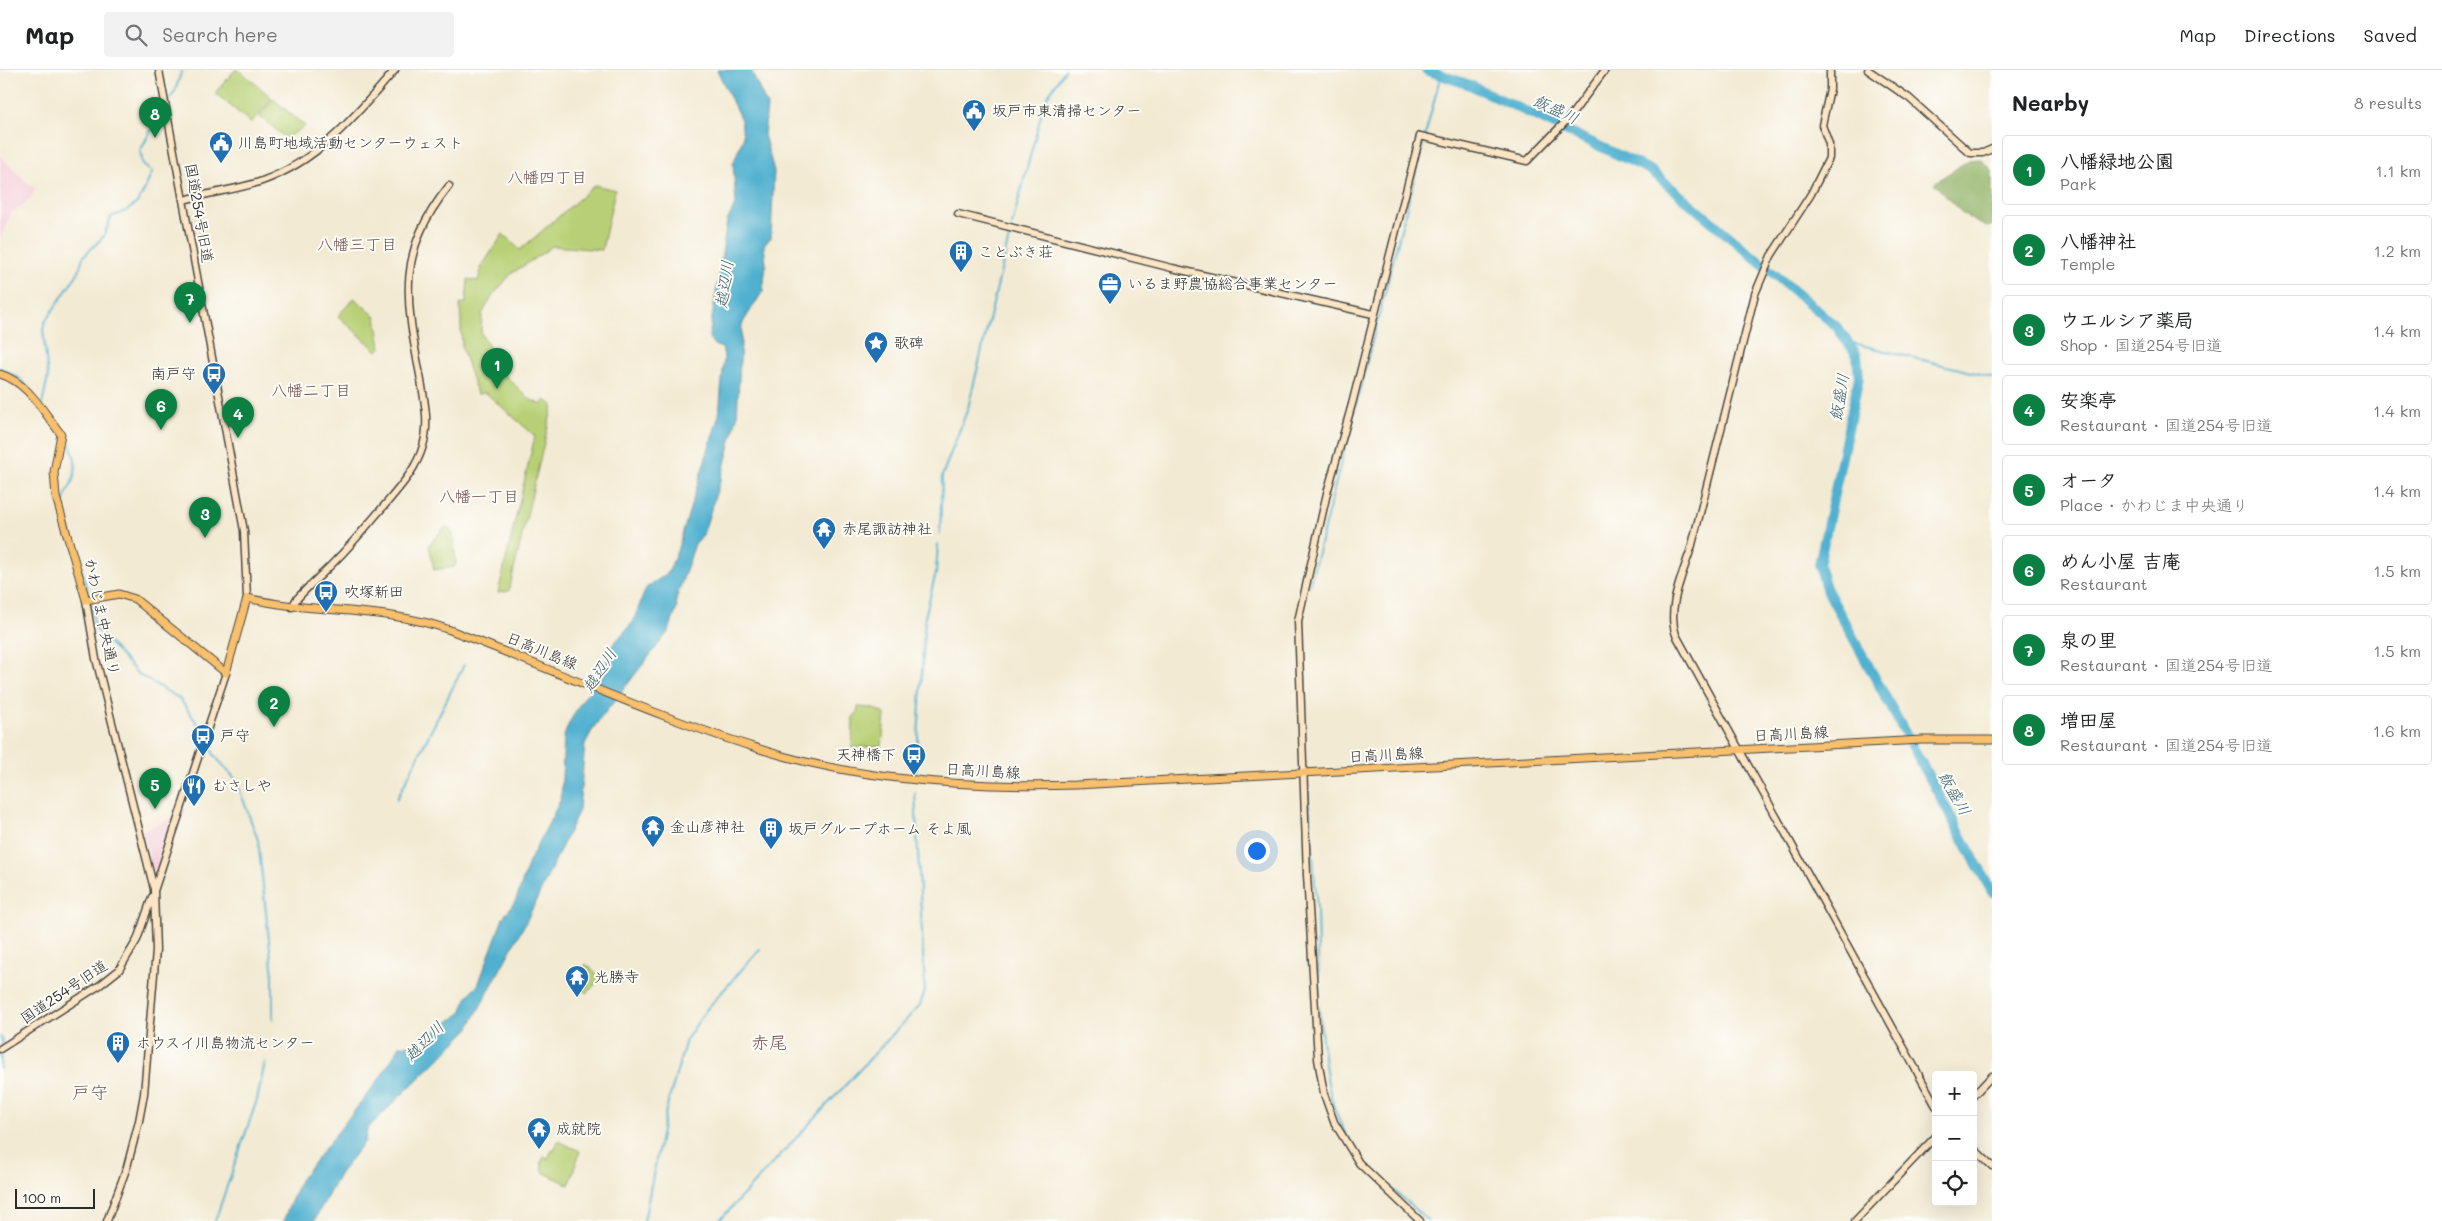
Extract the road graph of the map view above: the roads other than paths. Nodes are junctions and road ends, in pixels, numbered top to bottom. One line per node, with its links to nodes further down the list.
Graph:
1 (160, 70): 8 (street, 国道254号旧道)
2 (395, 70): 8 (street)
3 (1604, 70): 10 (street)
4 (1830, 70): 17 (street)
5 (1868, 70): 6 (street)
6 (1992, 150)
7 (449, 186): 14 (street)
8 (184, 200): 12 (street, 国道254号旧道)
9 (958, 214): 10 (street)
10 (1373, 314): 18 (street)
11 (0, 374): 13 (main road, かわじま中央通り)
12 (246, 598): 14 (main road, 日高川島線); 15 (main road)
13 (86, 600): 15 (main road); 19 (street, かわじま中央通り)
14 (292, 607): 18 (main road, 日高川島線)
15 (226, 673): 19 (street, 国道254号旧道)
16 (1992, 740): 17 (main road, 日高川島線)
17 (1739, 750): 18 (main road, 日高川島線); 23 (street)
18 (1302, 773): 28 (street)
19 (154, 891): 20 (street, 国道254号旧道); 27 (street)
20 (0, 1049)
21 (1992, 1076): 22 (street)
22 (1977, 1092)
23 (1932, 1099)
24 (1932, 1140): 29 (street)
25 (1977, 1152): 26 (street)
26 (1992, 1166)
27 (107, 1221)
28 (1420, 1221)
29 (1855, 1221)

